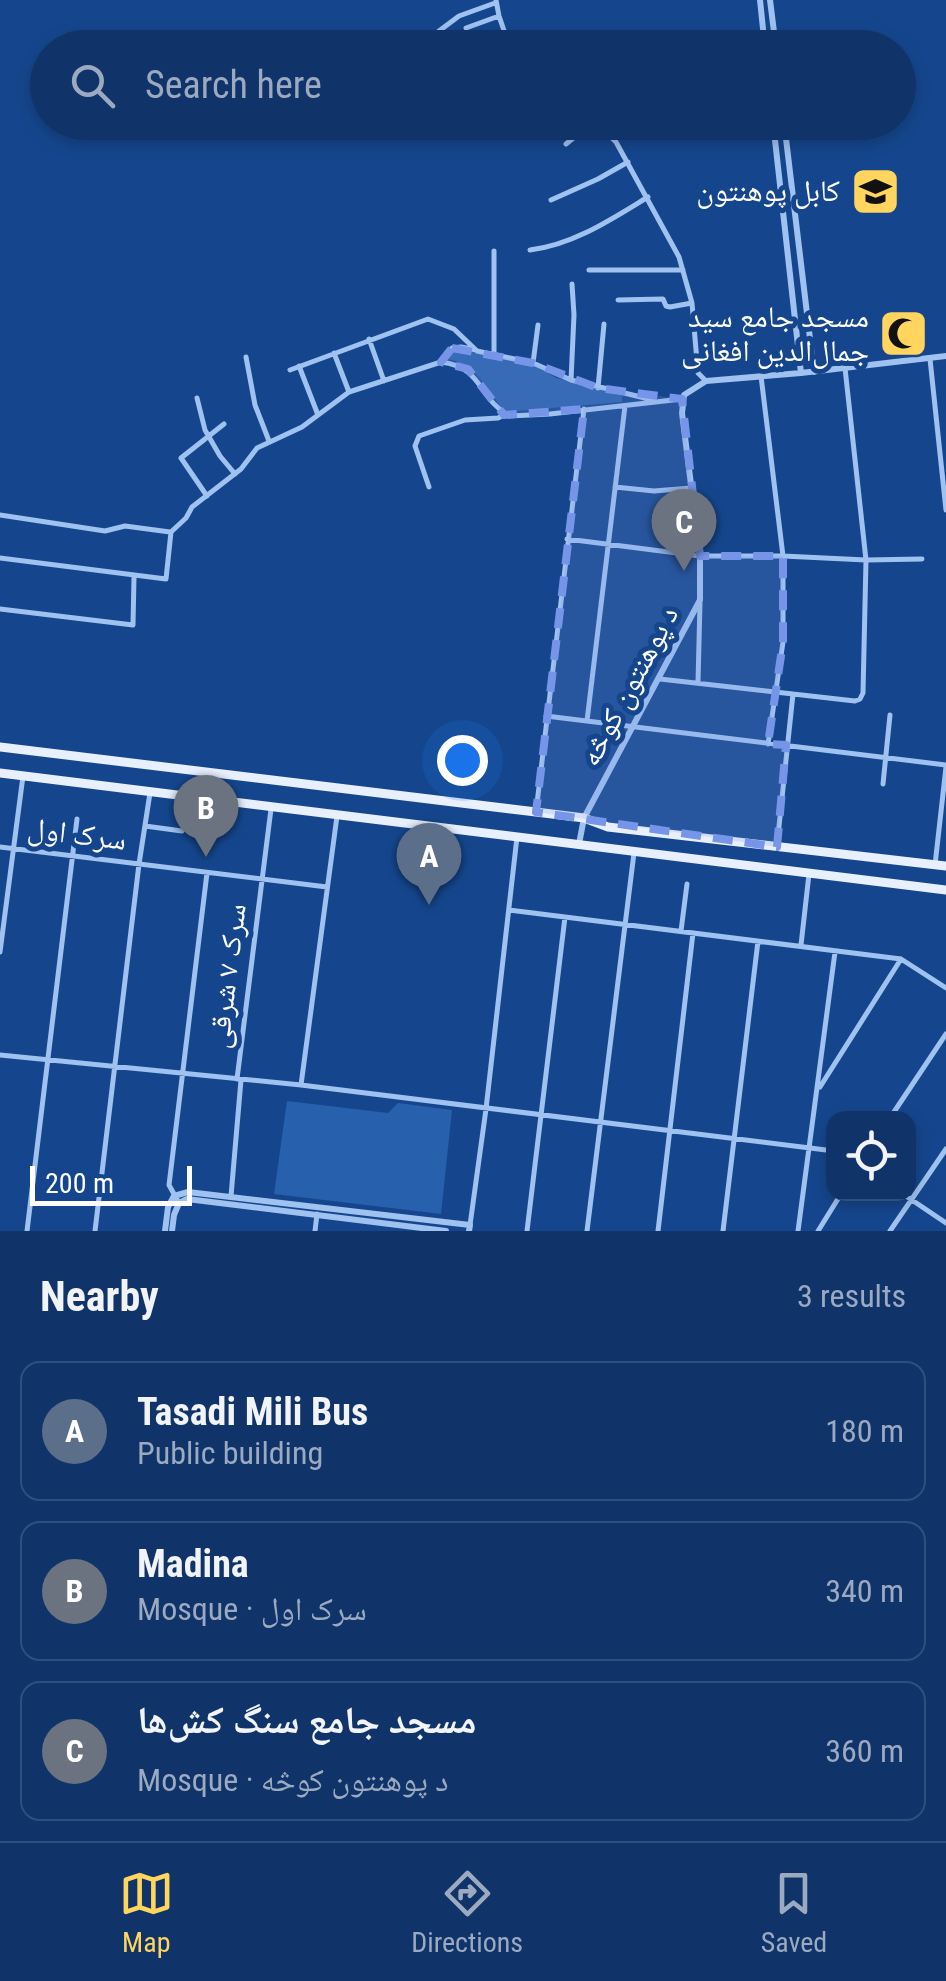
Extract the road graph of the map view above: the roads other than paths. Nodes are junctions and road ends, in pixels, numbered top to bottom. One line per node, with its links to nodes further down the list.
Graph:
1 (760, 0): 8 (street)
2 (770, 0): 9 (street)
3 (496, 2): 4 (street); 6 (street)
4 (499, 16): 5 (street); 7 (street)
5 (466, 28)
6 (440, 30)
7 (504, 30)
8 (763, 30)
9 (774, 30)
10 (571, 140): 14 (street)
11 (614, 140): 15 (street)
12 (775, 140): 17 (street)
13 (786, 140): 16 (street)
14 (566, 144)
15 (628, 162): 18 (street); 19 (street)
16 (790, 168): 17 (street); 41 (street)
17 (778, 169): 42 (street)
18 (648, 197): 21 (street); 23 (street)
19 (551, 200)
20 (494, 250): 31 (street)
21 (530, 250)
22 (589, 270): 23 (street)
23 (683, 270): 26 (street)
24 (572, 284): 45 (street)
25 (618, 300): 26 (street)
26 (692, 303): 46 (street)
27 (604, 324): 47 (street)
28 (538, 325): 37 (street)
29 (370, 339): 30 (street); 32 (street); 44 (street)
30 (476, 350): 31 (street); 36 (street)
31 (494, 353): 37 (street)
32 (334, 354): 38 (street); 48 (street)
33 (946, 356): 35 (street)
34 (246, 357): 58 (street)
35 (930, 358): 39 (street); 59 (street)
36 (441, 362): 44 (street); 55 (street)
37 (533, 363): 45 (street)
38 (299, 366): 40 (street); 54 (street)
39 (845, 368): 41 (street); 74 (street)
40 (290, 370)
41 (814, 372): 42 (street)
42 (801, 373): 43 (street)
43 (761, 376): 46 (street); 71 (street)
44 (384, 380): 48 (street)
45 (570, 380): 47 (street)
46 (706, 381): 50 (street)
47 (598, 388): 51 (street)
48 (349, 392): 54 (street)
49 (197, 398): 57 (street)
50 (682, 399): 51 (street); 63 (street, د پوهنتون کوڅه)
51 (660, 402): 52 (street)
52 (625, 406): 53 (street); 61 (street)
53 (584, 409): 55 (street); 68 (street)
54 (318, 416): 58 (street)
55 (501, 416): 62 (street)
56 (224, 424): 57 (street)
57 (208, 436): 60 (street); 64 (street)
58 (268, 440): 60 (street)
59 (943, 460): 65 (street)
60 (236, 474): 64 (street)
61 (614, 486): 63 (street); 69 (street)
62 (429, 487)
63 (692, 488): 70 (street, د پوهنتون کوڅه)
64 (207, 496): 67 (street)
65 (946, 510)
66 (0, 516): 67 (street)
67 (170, 532): 75 (street)
68 (567, 540): 69 (street); 83 (street)
69 (609, 544): 70 (street); 84 (street)
70 (700, 556): 71 (street); 76 (street, د پوهنتون کوڅه)
71 (784, 556): 74 (street); 80 (street)
72 (0, 558): 75 (street)
73 (922, 559): 74 (street)
74 (866, 560): 81 (street)
75 (134, 576): 77 (street)
76 (700, 600): 78 (street, د پوهنتون کوڅه); 79 (street)
77 (0, 610)
78 (660, 679): 79 (street); 85 (street, د پوهنتون کوڅه)
79 (698, 683): 80 (street)
80 (775, 692): 81 (street); 86 (street)
81 (793, 694): 87 (street)
82 (890, 715): 89 (street)
83 (546, 716): 84 (street); 96 (street)
84 (587, 720): 85 (street)
85 (634, 726): 86 (street); 98 (street, د پوهنتون کوڅه)
86 (768, 744): 87 (street)
87 (786, 745): 89 (street); 106 (street)
88 (0, 747): 96 (main road)
89 (886, 758): 90 (street); 93 (street)
90 (946, 766): 113 (street)
91 (0, 774): 92 (main road)
92 (23, 776): 94 (main road); 108 (street)
93 (883, 784)
94 (150, 791): 95 (main road); 100 (street)
95 (271, 806): 97 (main road); 116 (street, سرک ۷ شرقی)
96 (536, 812): 98 (main road)
97 (337, 815): 103 (main road); 119 (street)
98 (584, 818): 101 (main road); 104 (street, د پوهنتون کوڅه)
99 (77, 820): 110 (street)
100 (145, 826): 102 (street); 112 (street)
101 (608, 827): 106 (main road); 107 (main road)
102 (182, 831)
103 (517, 836): 104 (main road); 121 (street)
104 (579, 844): 107 (main road)
105 (0, 846): 108 (street, سرک‌ اول)
106 (777, 846): 111 (main road)
107 (606, 847): 109 (main road)
108 (13, 848): 110 (street, سرک‌ اول); 128 (street)
109 (634, 850): 115 (main road); 123 (street)
110 (72, 855): 112 (street, سرک‌ اول); 134 (street)
111 (910, 862): 113 (main road); 118 (main road)
112 (139, 864): 114 (street, سرک‌ اول); 135 (street)
113 (940, 865)
114 (207, 873): 116 (street, سرک‌ اول); 136 (street)
115 (810, 874): 118 (main road); 127 (street)
116 (261, 878): 119 (street, سرک‌ اول); 137 (street, سرک ۷ شرقی)
117 (687, 884): 124 (street)
118 (906, 885): 120 (main road)
119 (327, 886): 138 (street)
120 (946, 890)
121 (509, 910): 122 (street); 140 (street)
122 (565, 917): 123 (street); 142 (street)
123 (624, 924): 124 (street); 143 (street)
124 (681, 931): 125 (street)
125 (693, 933): 126 (street); 144 (street)
126 (758, 941): 127 (street); 145 (street)
127 (800, 947): 129 (street)
128 (0, 952)
129 (836, 952): 130 (street); 139 (street)
130 (902, 959): 131 (street); 139 (street)
131 (946, 988)
132 (946, 1034): 141 (street)
133 (0, 1055): 134 (street)
134 (48, 1060): 135 (street); 158 (street)
135 (114, 1067): 136 (street); 159 (street)
136 (182, 1074): 137 (street); 150 (street)
137 (239, 1080): 138 (street); 151 (street, سرک ۷ شرقی)
138 (301, 1085): 140 (street)
139 (817, 1092): 146 (street)
140 (486, 1109): 142 (street); 157 (street)
141 (895, 1111)
142 (540, 1115): 143 (street); 163 (street)
143 (600, 1122): 144 (street); 164 (street)
144 (670, 1131): 145 (street); 165 (street)
145 (734, 1138): 146 (street); 166 (street)
146 (809, 1148): 148 (street); 167 (street)
147 (946, 1149): 149 (street)
148 (826, 1150)
149 (916, 1193)
150 (176, 1200): 151 (street); 160 (street)
151 (231, 1201): 155 (street); 157 (street)
152 (837, 1201): 168 (street)
153 (911, 1201): 169 (street)
154 (915, 1201): 156 (street)
155 (317, 1214): 161 (street); 162 (street)
156 (946, 1223)
157 (466, 1228)
158 (27, 1231)
159 (95, 1231)
160 (169, 1231)
161 (315, 1231)
162 (446, 1231)
163 (527, 1231)
164 (587, 1231)
165 (658, 1231)
166 (723, 1231)
167 (798, 1231)
168 (818, 1231)
169 (890, 1231)

